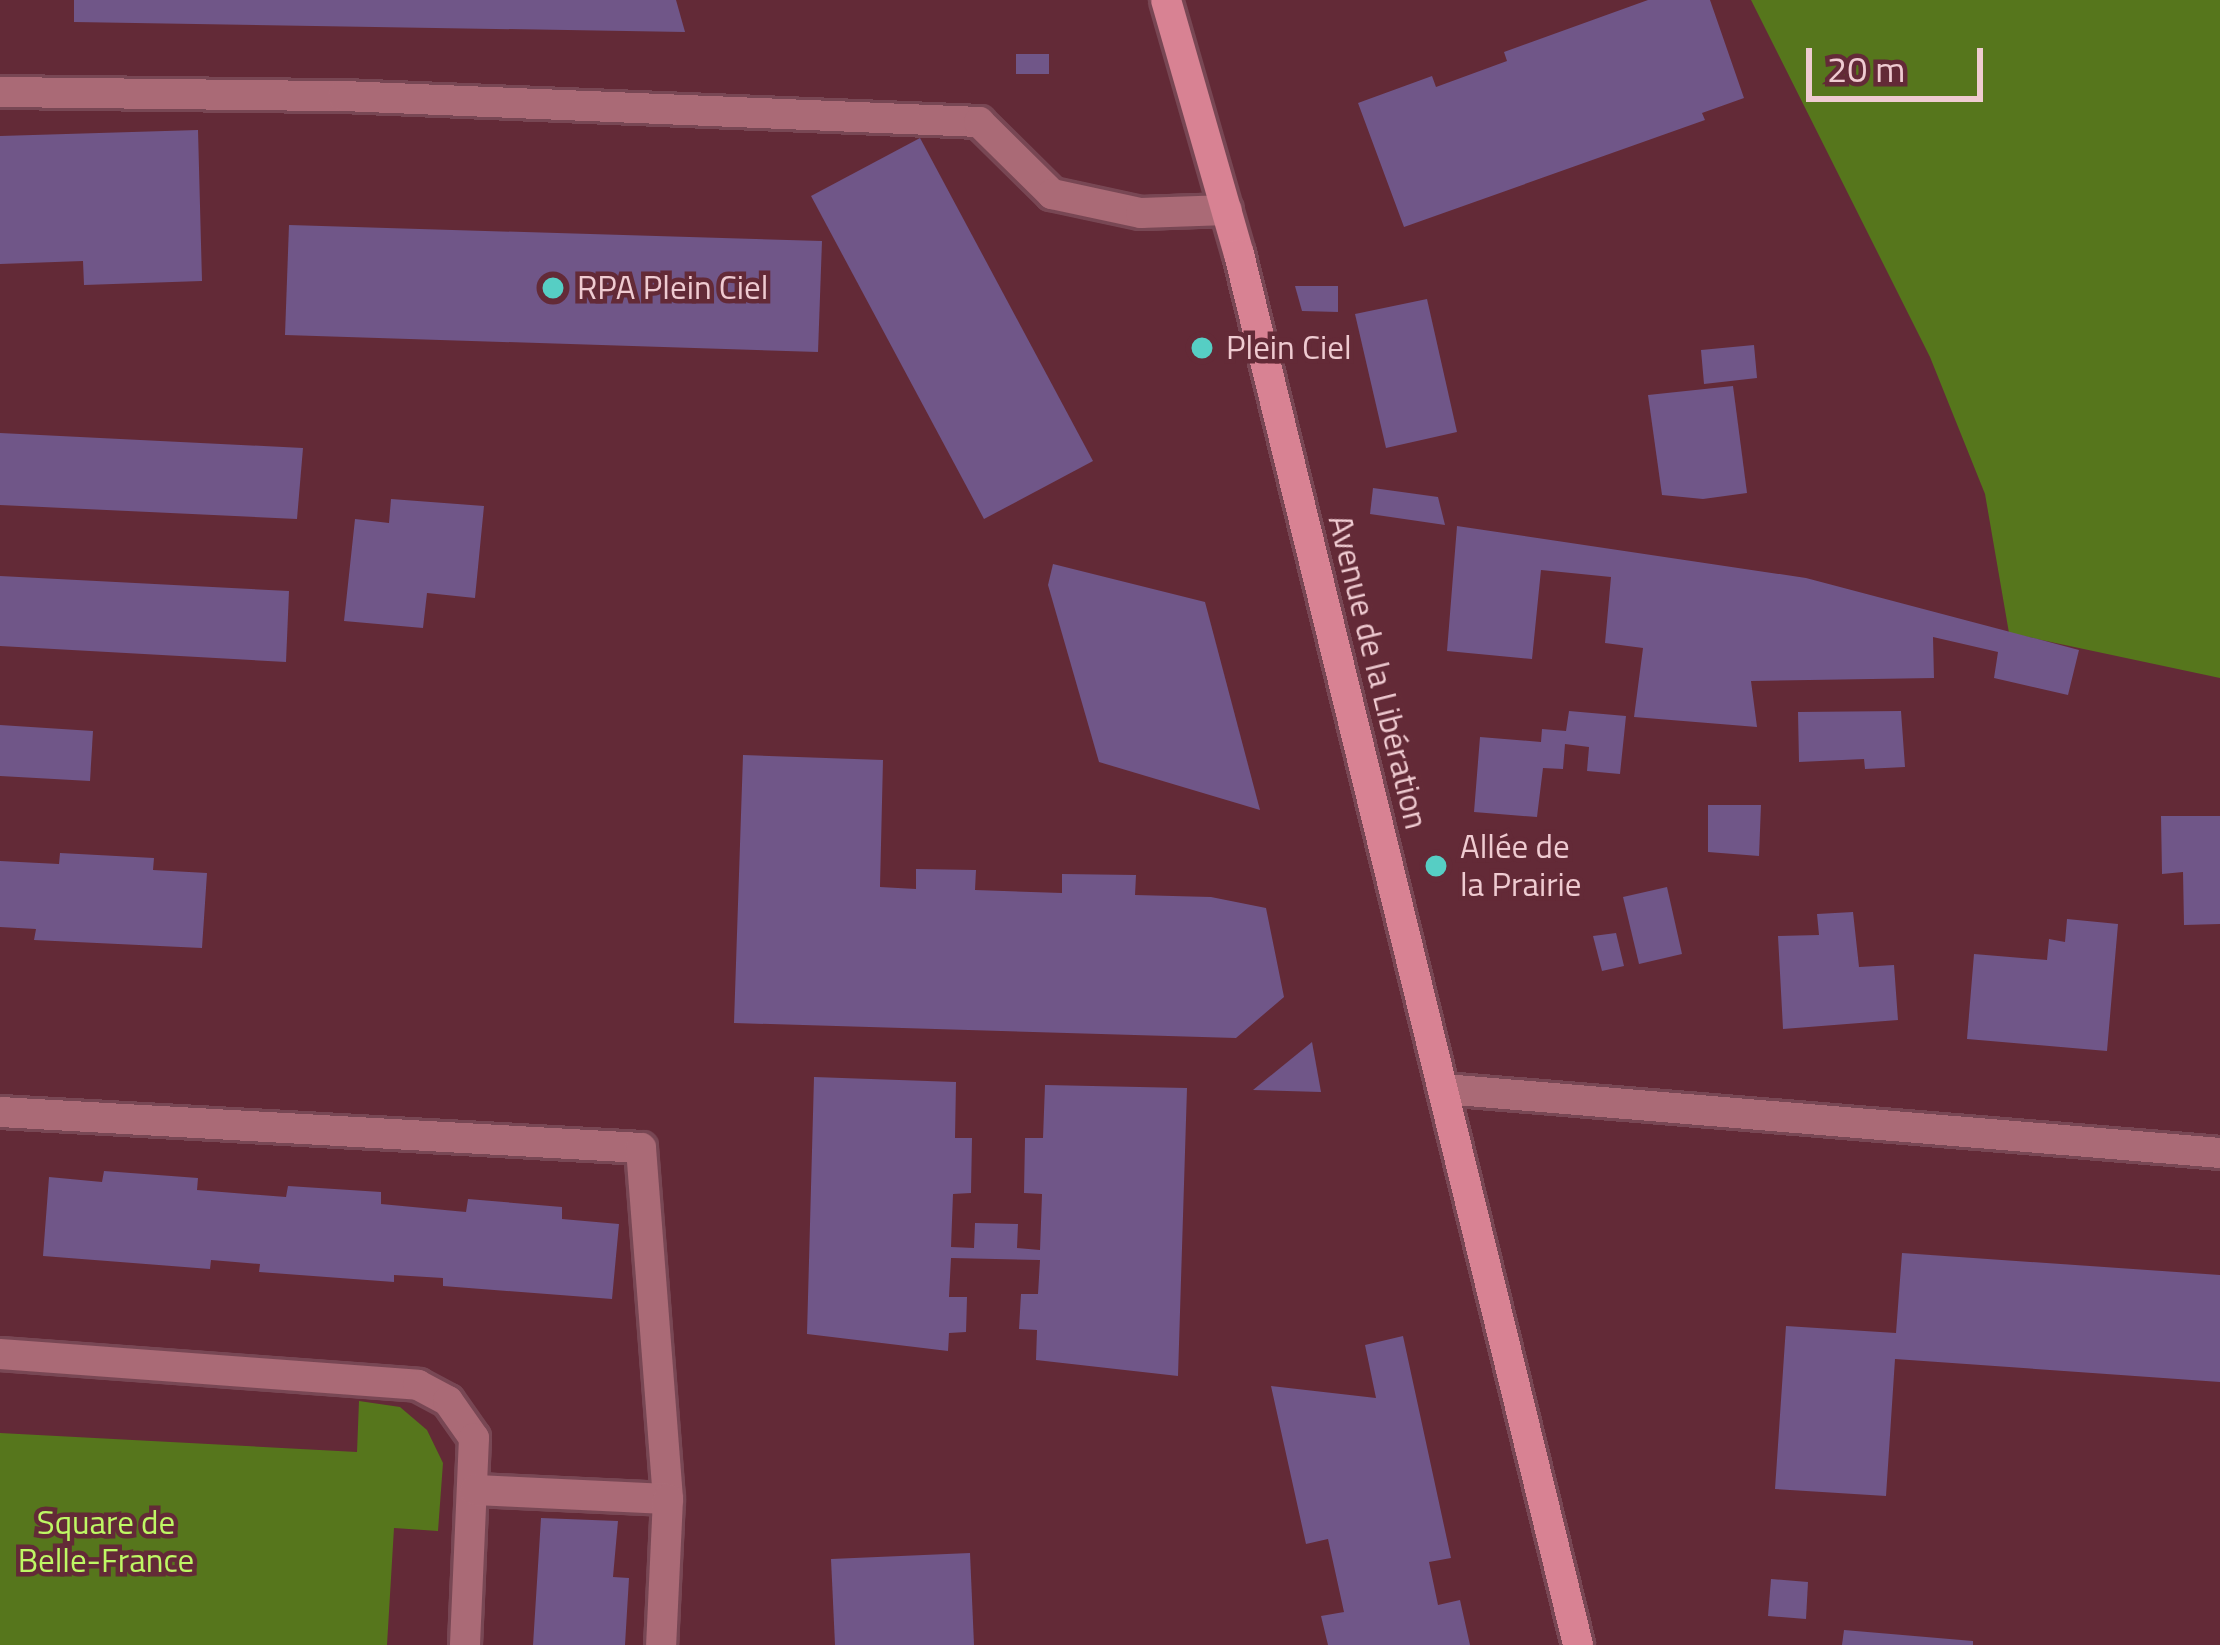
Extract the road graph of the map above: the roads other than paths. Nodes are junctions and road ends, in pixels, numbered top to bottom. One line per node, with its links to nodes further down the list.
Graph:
1 (1166, 0): 3 (main road, Avenue de la Libération)
2 (0, 92): 3 (street)
3 (1227, 210): 4 (main road, Avenue de la Libération)
4 (1444, 1090): 6 (street); 12 (main road, Avenue de la Libération)
5 (0, 1112): 9 (street)
6 (2220, 1153)
7 (0, 1354): 8 (street)
8 (475, 1490): 9 (street); 10 (street)
9 (668, 1499): 11 (street)
10 (465, 1645)
11 (661, 1645)
12 (1578, 1645)

